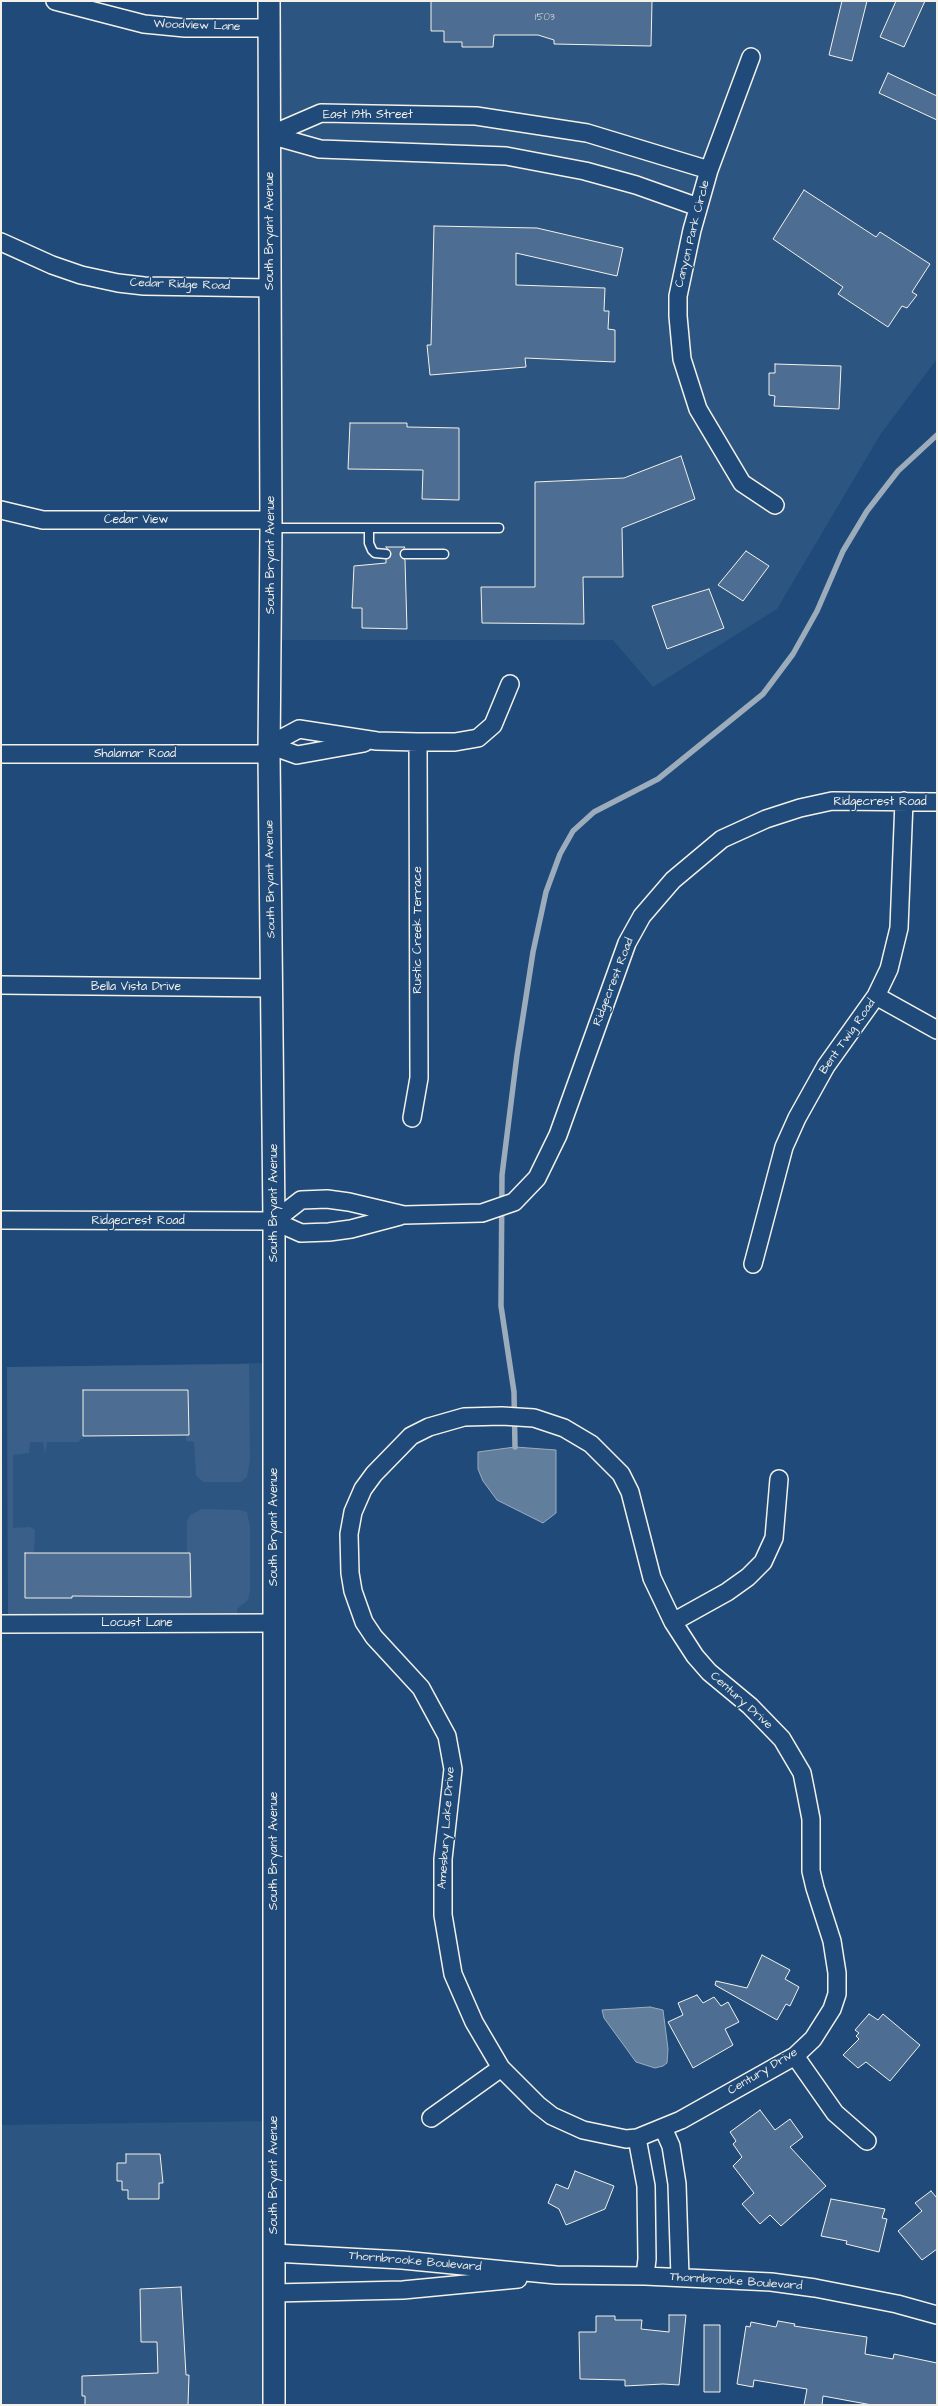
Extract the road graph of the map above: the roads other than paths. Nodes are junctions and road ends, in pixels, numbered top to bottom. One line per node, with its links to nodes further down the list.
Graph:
1 (55, 1): 3 (street, Woodview Lane)
2 (269, 1): 3 (street, South Bryant Avenue)
3 (270, 28): 5 (street, South Bryant Avenue)
4 (751, 57): 6 (street, Canyon Park Circle)
5 (270, 135): 6 (street, East 19th Street); 7 (street); 9 (street, South Bryant Avenue)
6 (709, 170): 7 (street, Canyon Park Circle)
7 (698, 207): 10 (street, Canyon Park Circle)
8 (1, 242): 9 (street, Cedar Ridge Road)
9 (270, 288): 12 (street, South Bryant Avenue)
10 (775, 506)
11 (1, 510): 12 (street, Cedar View)
12 (271, 524): 13 (lane); 21 (street, South Bryant Avenue)
13 (369, 528): 14 (lane); 15 (lane)
14 (499, 528)
15 (386, 554)
16 (405, 554): 17 (lane)
17 (444, 554)
18 (510, 684): 20 (street)
19 (377, 741): 20 (street); 21 (street); 21 (street)
20 (418, 742): 29 (street, Rustic Creek Terrace)
21 (269, 749): 22 (street, Shalamar Road); 26 (street, South Bryant Avenue)
22 (1, 754)
23 (904, 801): 24 (street, Ridgecrest Road); 27 (street, Bent Twig Road); 30 (street, Ridgecrest Road)
24 (937, 802)
25 (1, 986): 26 (street, Bella Vista Drive)
26 (272, 988): 32 (street, South Bryant Avenue)
27 (876, 996): 28 (street); 33 (street, Bent Twig Road)
28 (937, 1030)
29 (412, 1118)
30 (404, 1215): 32 (street, Ridgecrest Road); 32 (street, Ridgecrest Road)
31 (1, 1220): 32 (street, Ridgecrest Road)
32 (274, 1221): 37 (street, South Bryant Avenue)
33 (753, 1264)
34 (447, 1421): 36 (street, Century Drive); 40 (street, Amesbury Lake Drive)
35 (778, 1479): 36 (street)
36 (673, 1622): 39 (street, Century Drive)
37 (274, 1623): 38 (street, Locust Lane); 45 (street, South Bryant Avenue)
38 (1, 1624)
39 (794, 2056): 42 (street, Century Drive); 44 (street)
40 (501, 2068): 41 (street); 43 (street, Amesbury Lake Drive)
41 (431, 2118)
42 (663, 2128): 43 (street, Century Drive); 48 (street)
43 (637, 2138): 47 (street)
44 (867, 2141)
45 (274, 2253): 46 (street, Thornbrooke Boulevard); 49 (street, South Bryant Avenue)
46 (556, 2275): 47 (street, Thornbrooke Boulevard); 49 (street, Thornbrooke Boulevard)
47 (645, 2276): 48 (street, Thornbrooke Boulevard)
48 (680, 2277): 50 (street, Thornbrooke Boulevard)
49 (274, 2293): 51 (street, South Bryant Avenue)
50 (937, 2315)
51 (274, 2405)

